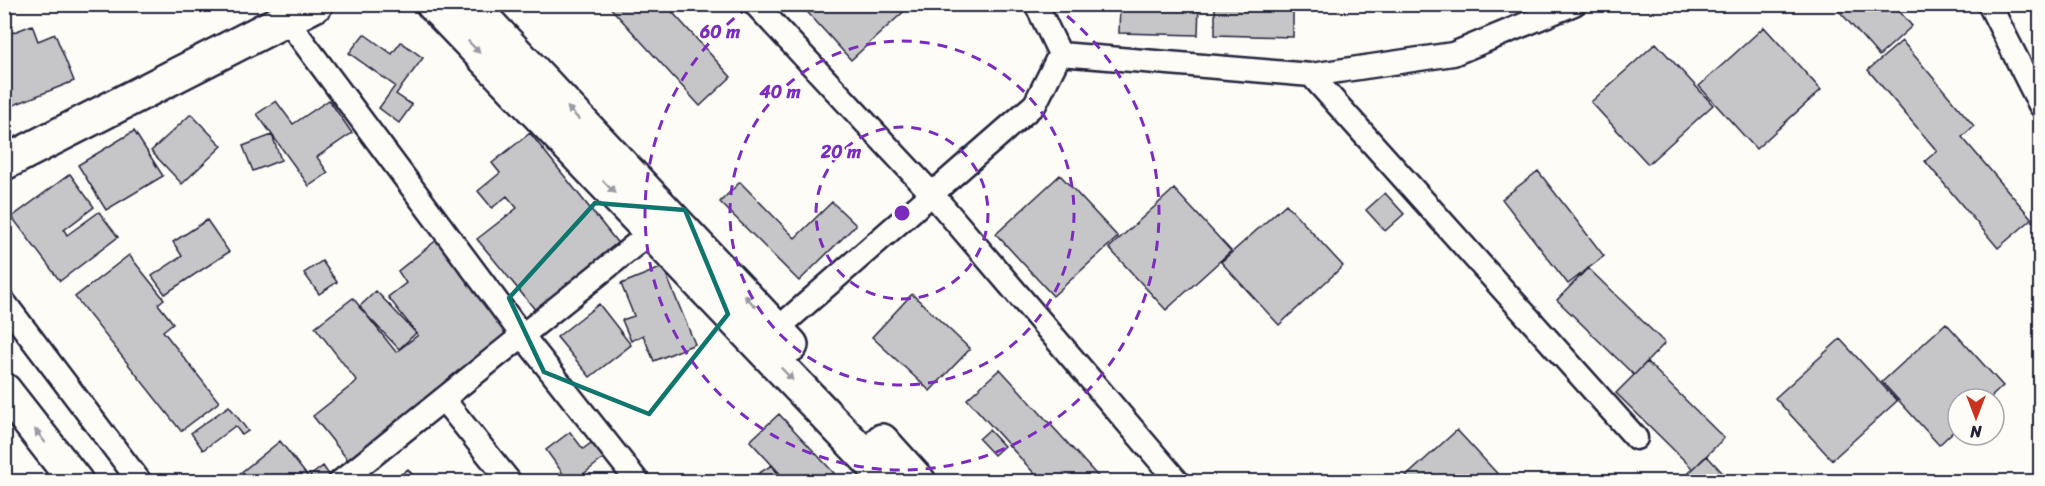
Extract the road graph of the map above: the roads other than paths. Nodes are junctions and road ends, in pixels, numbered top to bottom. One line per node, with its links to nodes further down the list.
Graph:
1 (316, 4): 8 (street)
2 (434, 4): 14 (street, one-way to 14)
3 (470, 4): 17 (street, one-way to 3)
4 (755, 4): 13 (street)
5 (1036, 4): 9 (street)
6 (1574, 4): 10 (street)
7 (1989, 4): 11 (street)
8 (287, 20): 12 (street); 16 (street)
9 (1060, 54): 10 (street); 13 (street)
10 (1311, 75): 20 (street)
11 (2040, 105)
12 (4, 163)
13 (932, 194): 17 (street); 28 (street)
14 (651, 232): 16 (street); 17 (street)
15 (4, 302): 23 (street)
16 (522, 335): 19 (street); 26 (street)
17 (768, 337): 21 (street, one-way to 21); 27 (street)
18 (4, 390): 22 (street, one-way to 18)
19 (443, 399): 24 (street); 25 (street)
20 (1636, 438)
21 (878, 478)
22 (76, 482)
23 (140, 482)
24 (340, 482)
25 (510, 482)
26 (638, 482)
27 (919, 482)
28 (1178, 482)

